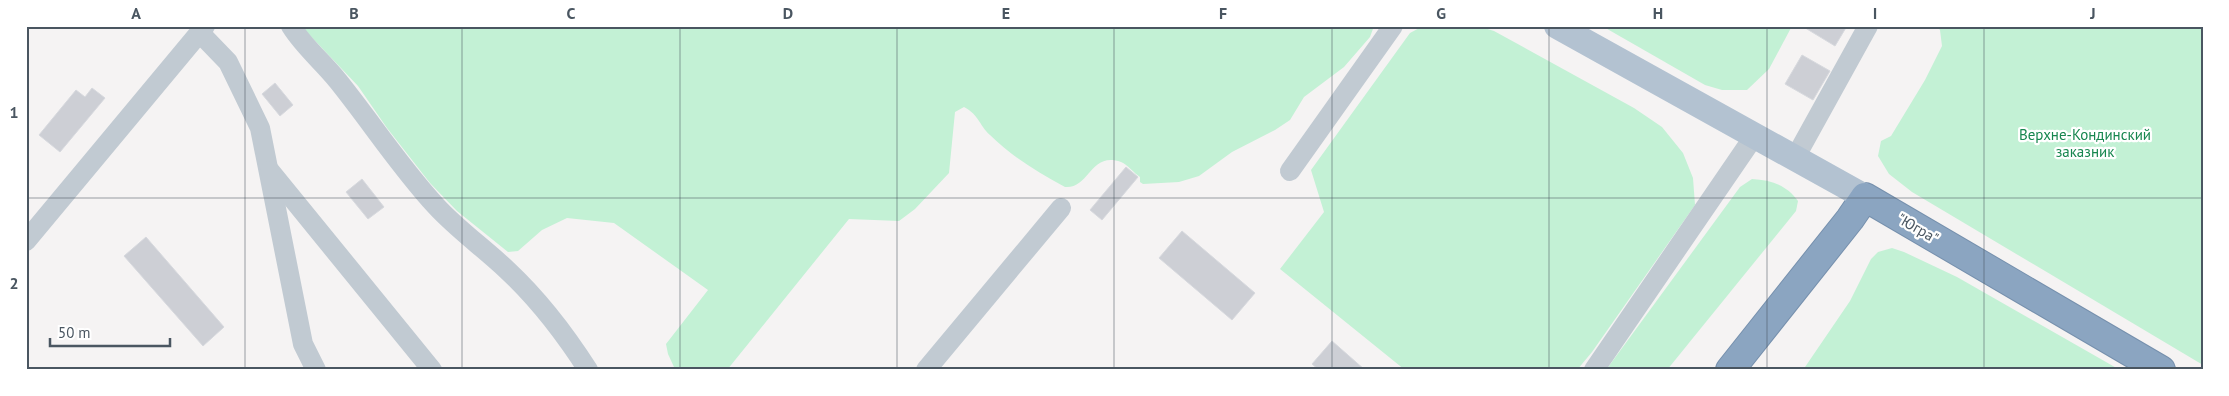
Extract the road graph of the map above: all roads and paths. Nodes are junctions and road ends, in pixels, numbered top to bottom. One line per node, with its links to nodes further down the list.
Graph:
1 (291, 26): 15 (street)
2 (1393, 26): 9 (street)
3 (1557, 26): 6 (main road)
4 (1868, 26): 7 (street)
5 (202, 29): 8 (street); 12 (street)
6 (1755, 135): 7 (main road); 17 (street)
7 (1795, 158): 10 (main road)
8 (269, 170): 13 (street); 14 (street)
9 (1290, 171)
10 (1865, 197): 18 (highway); 19 (highway, "Югра")
11 (1061, 208): 16 (street)
12 (26, 240)
13 (316, 370)
14 (432, 370)
15 (588, 370)
16 (926, 370)
17 (1594, 370)
18 (1730, 370)
19 (2161, 370)

